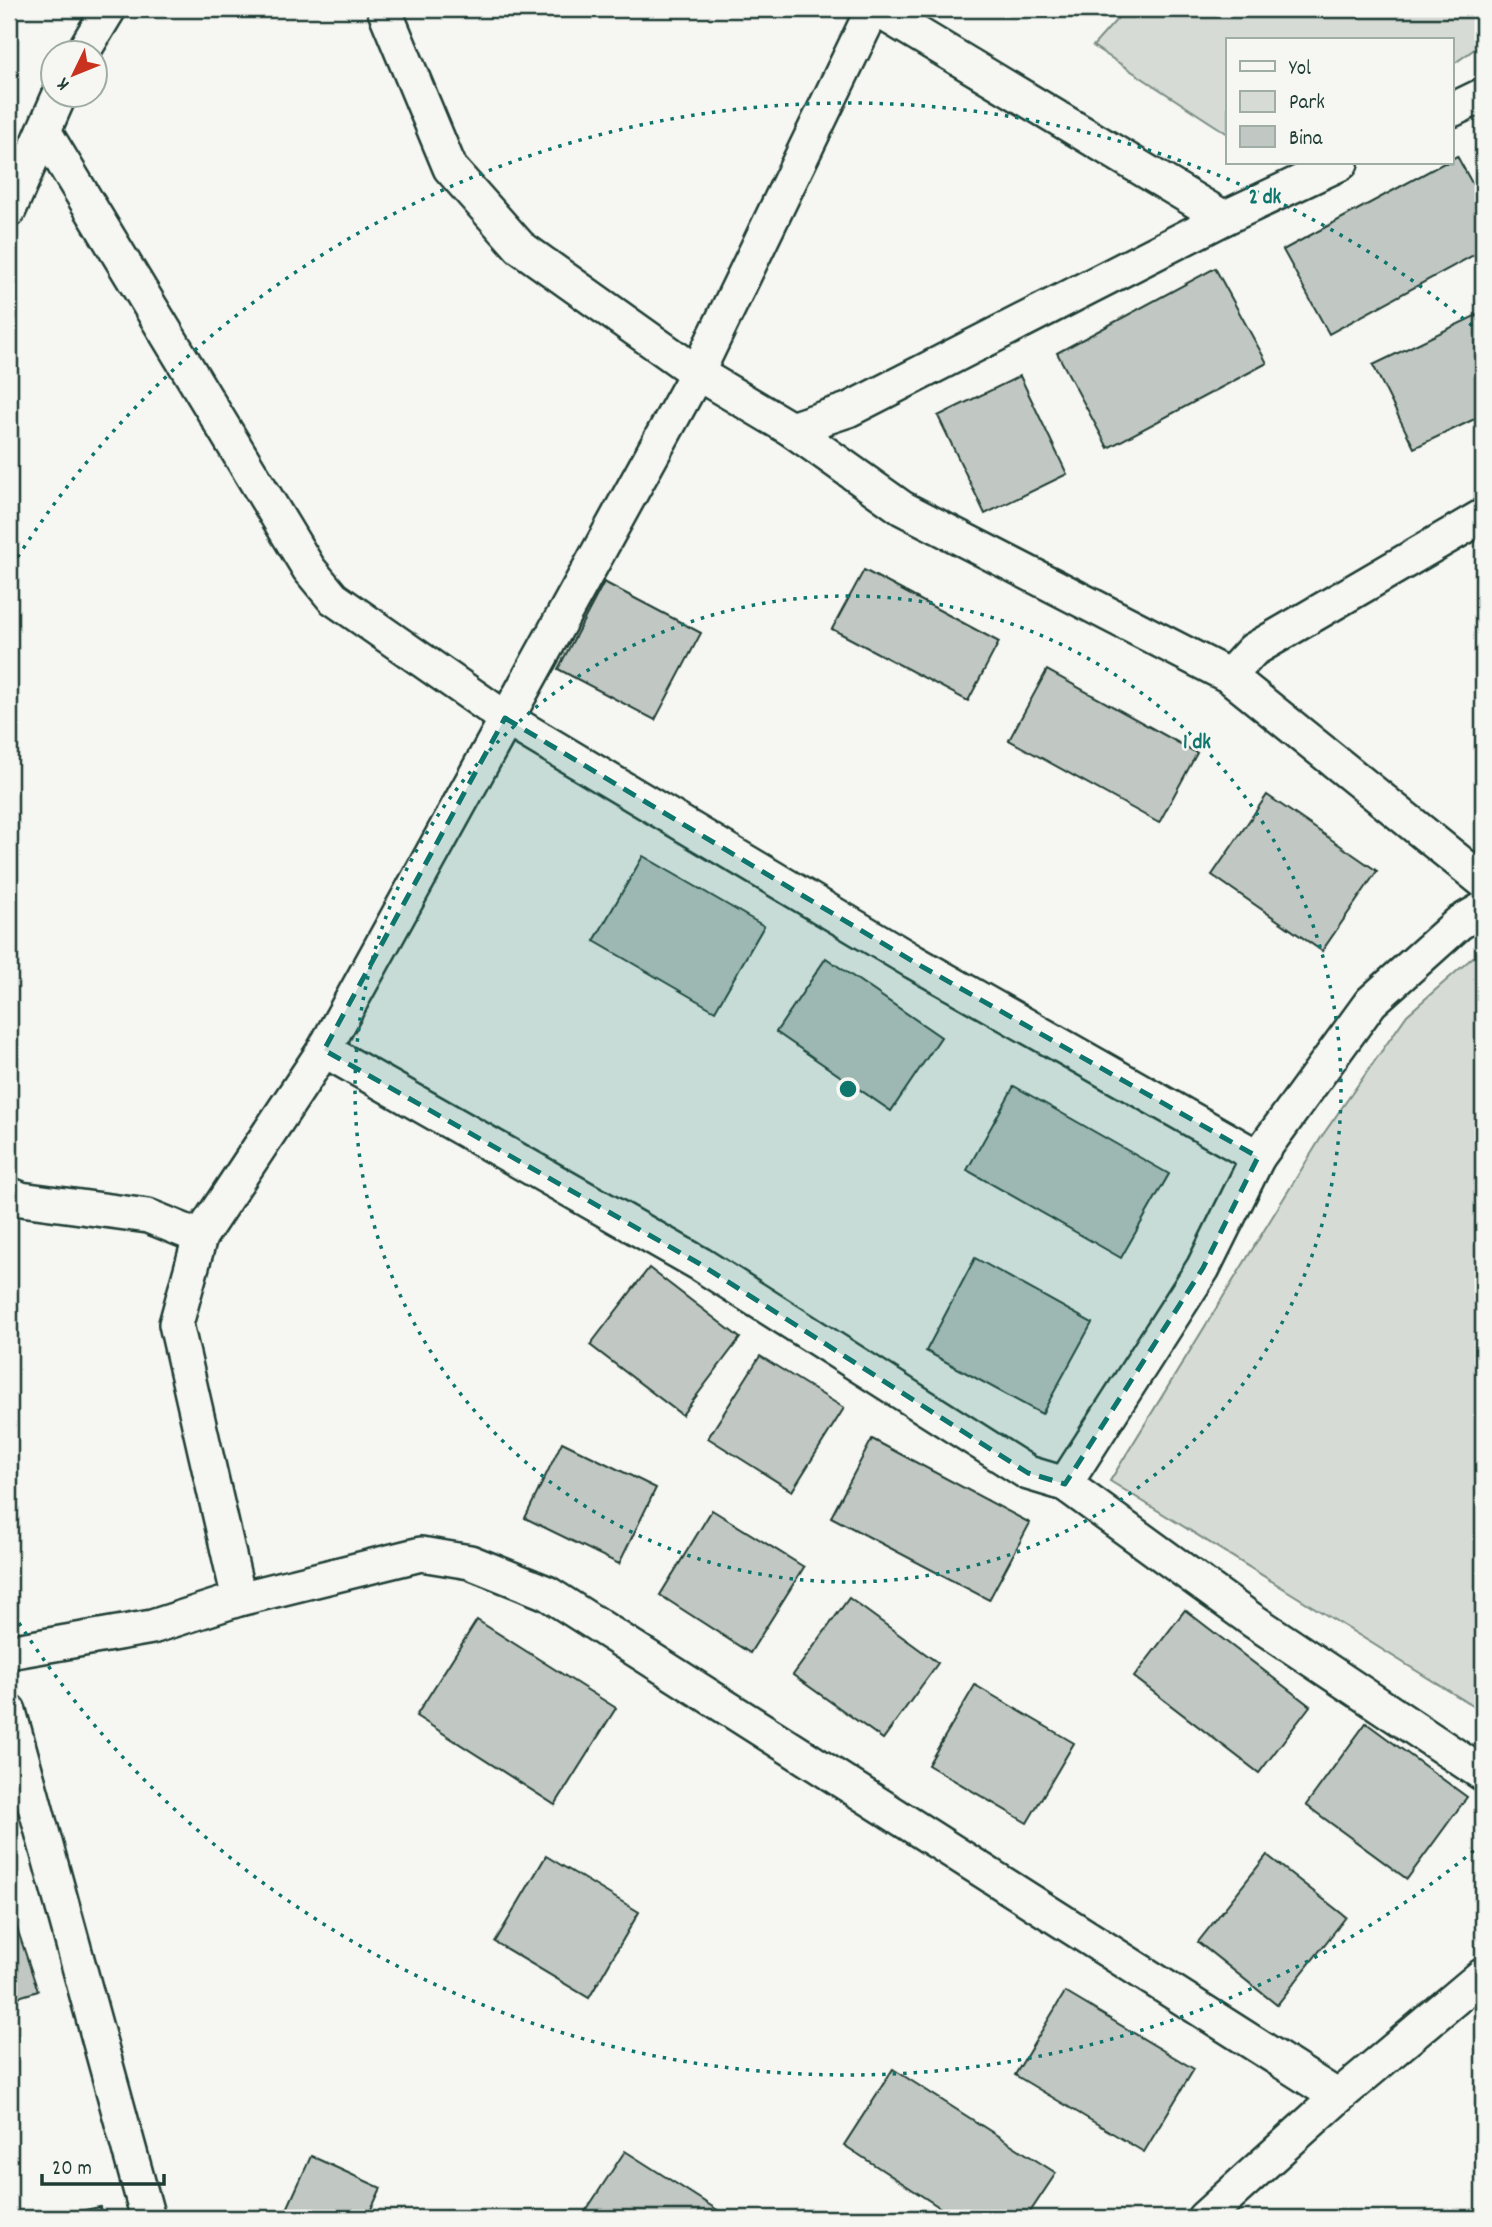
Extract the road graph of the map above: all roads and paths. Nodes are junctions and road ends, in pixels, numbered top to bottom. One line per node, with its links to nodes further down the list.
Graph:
1 (109, 9): 4 (street)
2 (384, 9): 12 (street)
3 (874, 9): 11 (street); 12 (street)
4 (91, 38)
5 (1483, 95): 7 (street)
6 (54, 108): 8 (street)
7 (1454, 109)
8 (44, 131): 10 (street); 16 (street)
9 (1339, 164): 11 (street)
10 (9, 211)
11 (1224, 218): 13 (street)
12 (697, 373): 13 (street); 16 (street)
13 (791, 429): 15 (street)
14 (1483, 516): 15 (street)
15 (1229, 676): 17 (street)
16 (505, 718): 19 (street); 20 (street)
17 (1483, 881)
18 (1483, 909): 20 (street)
19 (324, 1050): 22 (street); 23 (street)
20 (1258, 1157): 23 (street)
21 (9, 1194): 22 (street)
22 (201, 1237): 24 (street)
23 (1065, 1484): 27 (street)
24 (239, 1599): 25 (street); 29 (street)
25 (9, 1652)
26 (9, 1711): 30 (street)
27 (1483, 1774)
28 (1483, 1975): 29 (street)
29 (1338, 2097): 31 (street)
30 (148, 2218)
31 (1204, 2218)

